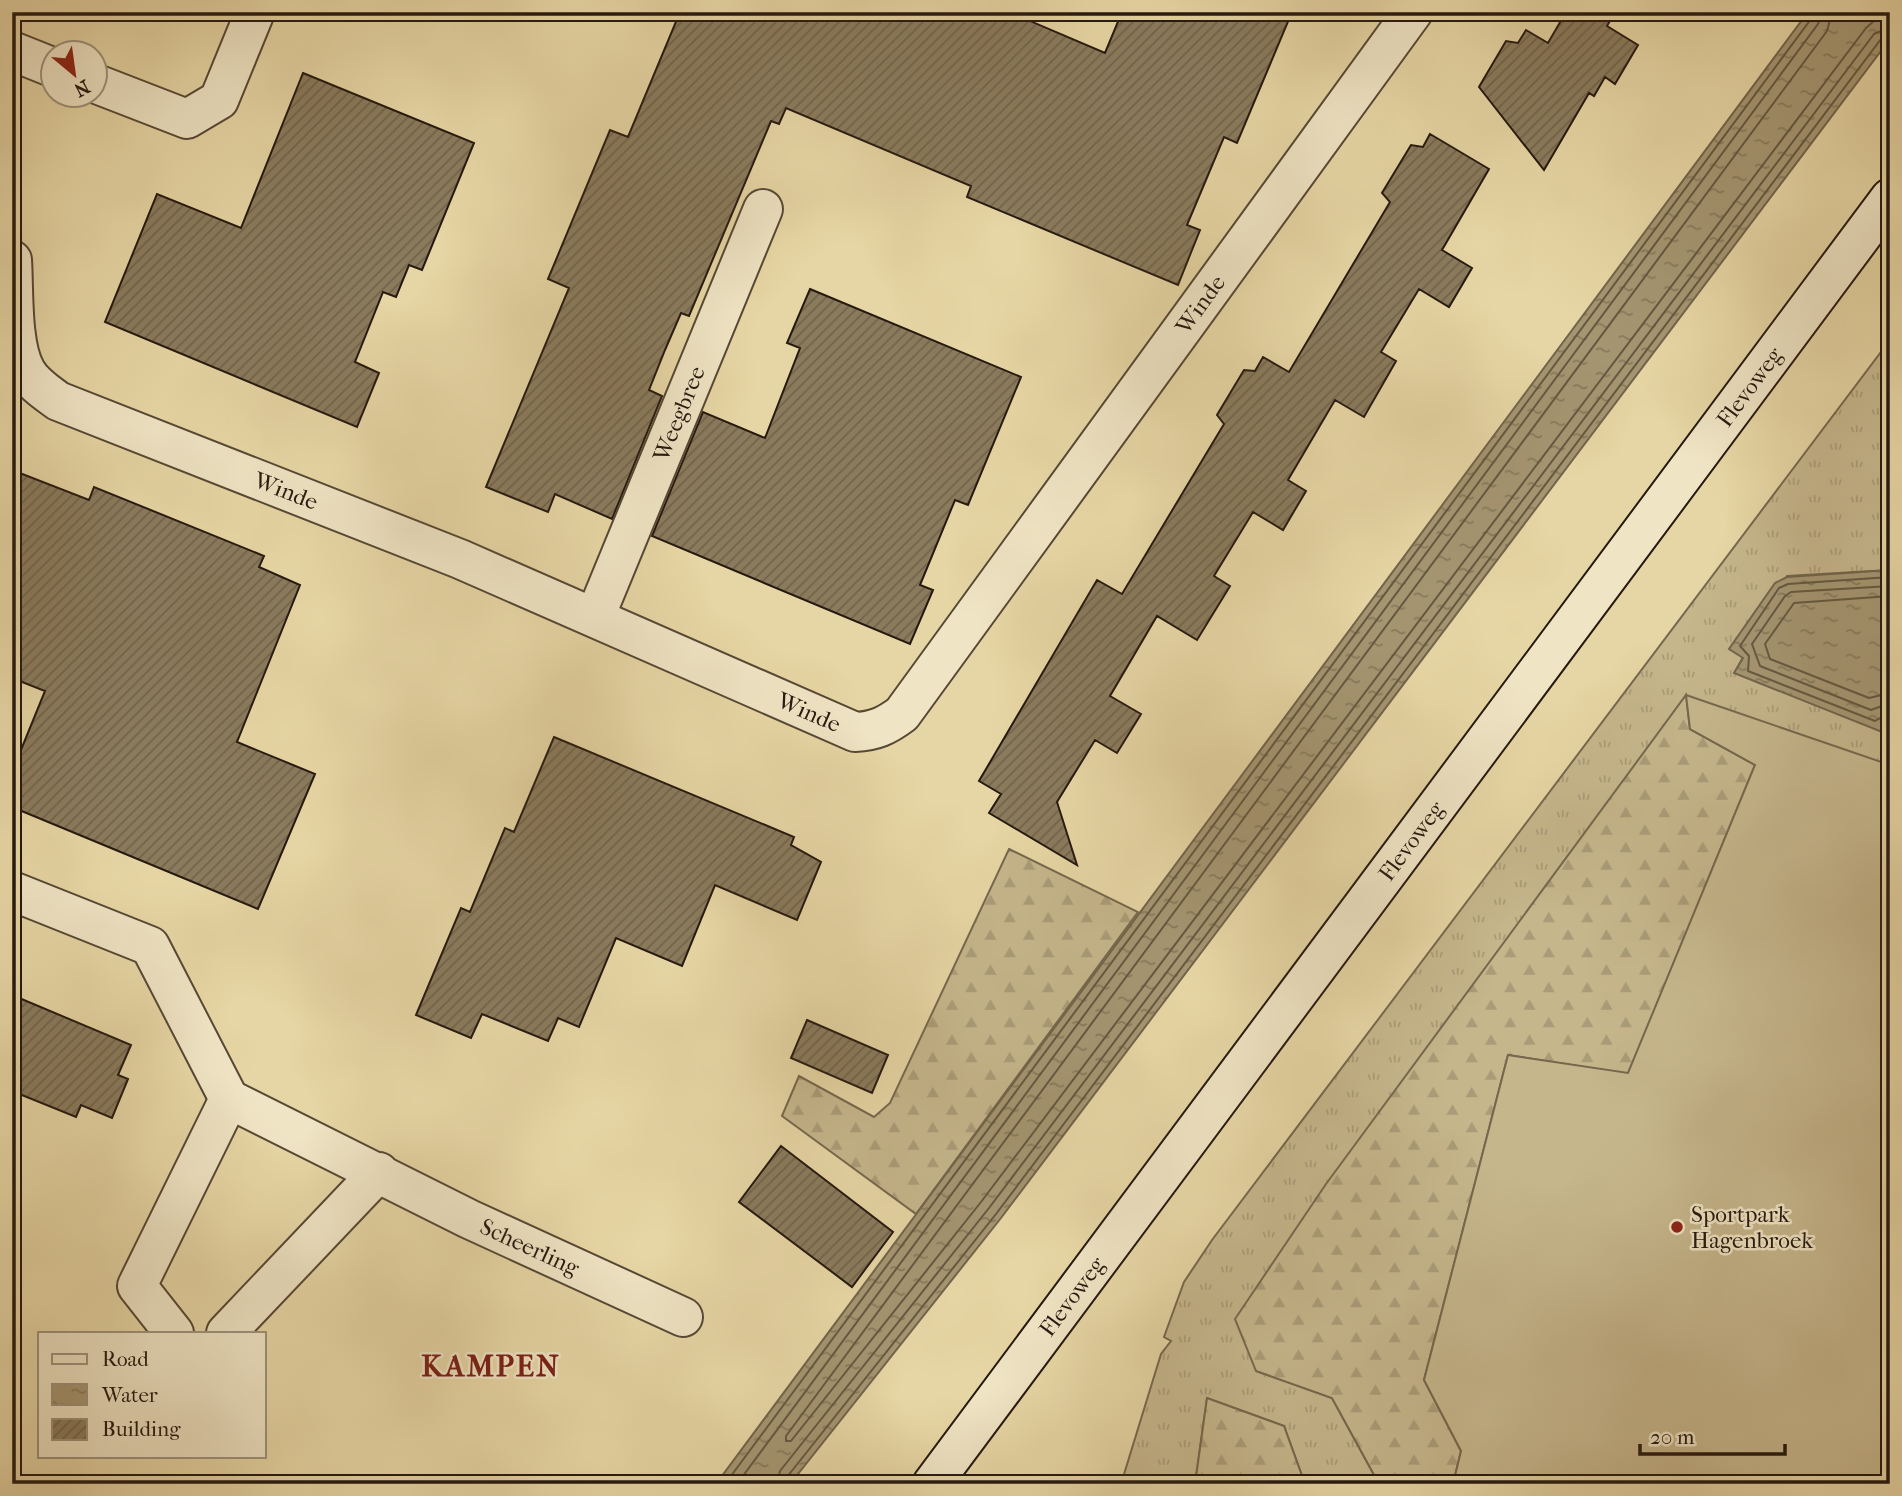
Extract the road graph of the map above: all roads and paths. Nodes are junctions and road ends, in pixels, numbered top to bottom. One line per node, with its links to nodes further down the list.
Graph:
1 (255, 12): 5 (street)
2 (1413, 12): 9 (street, Winde)
3 (12, 51): 4 (street)
4 (38, 61)
5 (108, 88)
6 (1890, 198): 16 (street, Flevoweg)
7 (763, 209): 9 (street, Weegbree)
8 (12, 260): 9 (street, Winde)
9 (595, 617)
10 (12, 891): 11 (street)
11 (229, 1099): 12 (street, Scheerling); 14 (street)
12 (379, 1172): 13 (street, Scheerling); 15 (street)
13 (683, 1317)
14 (173, 1332)
15 (227, 1332)
16 (932, 1484)

